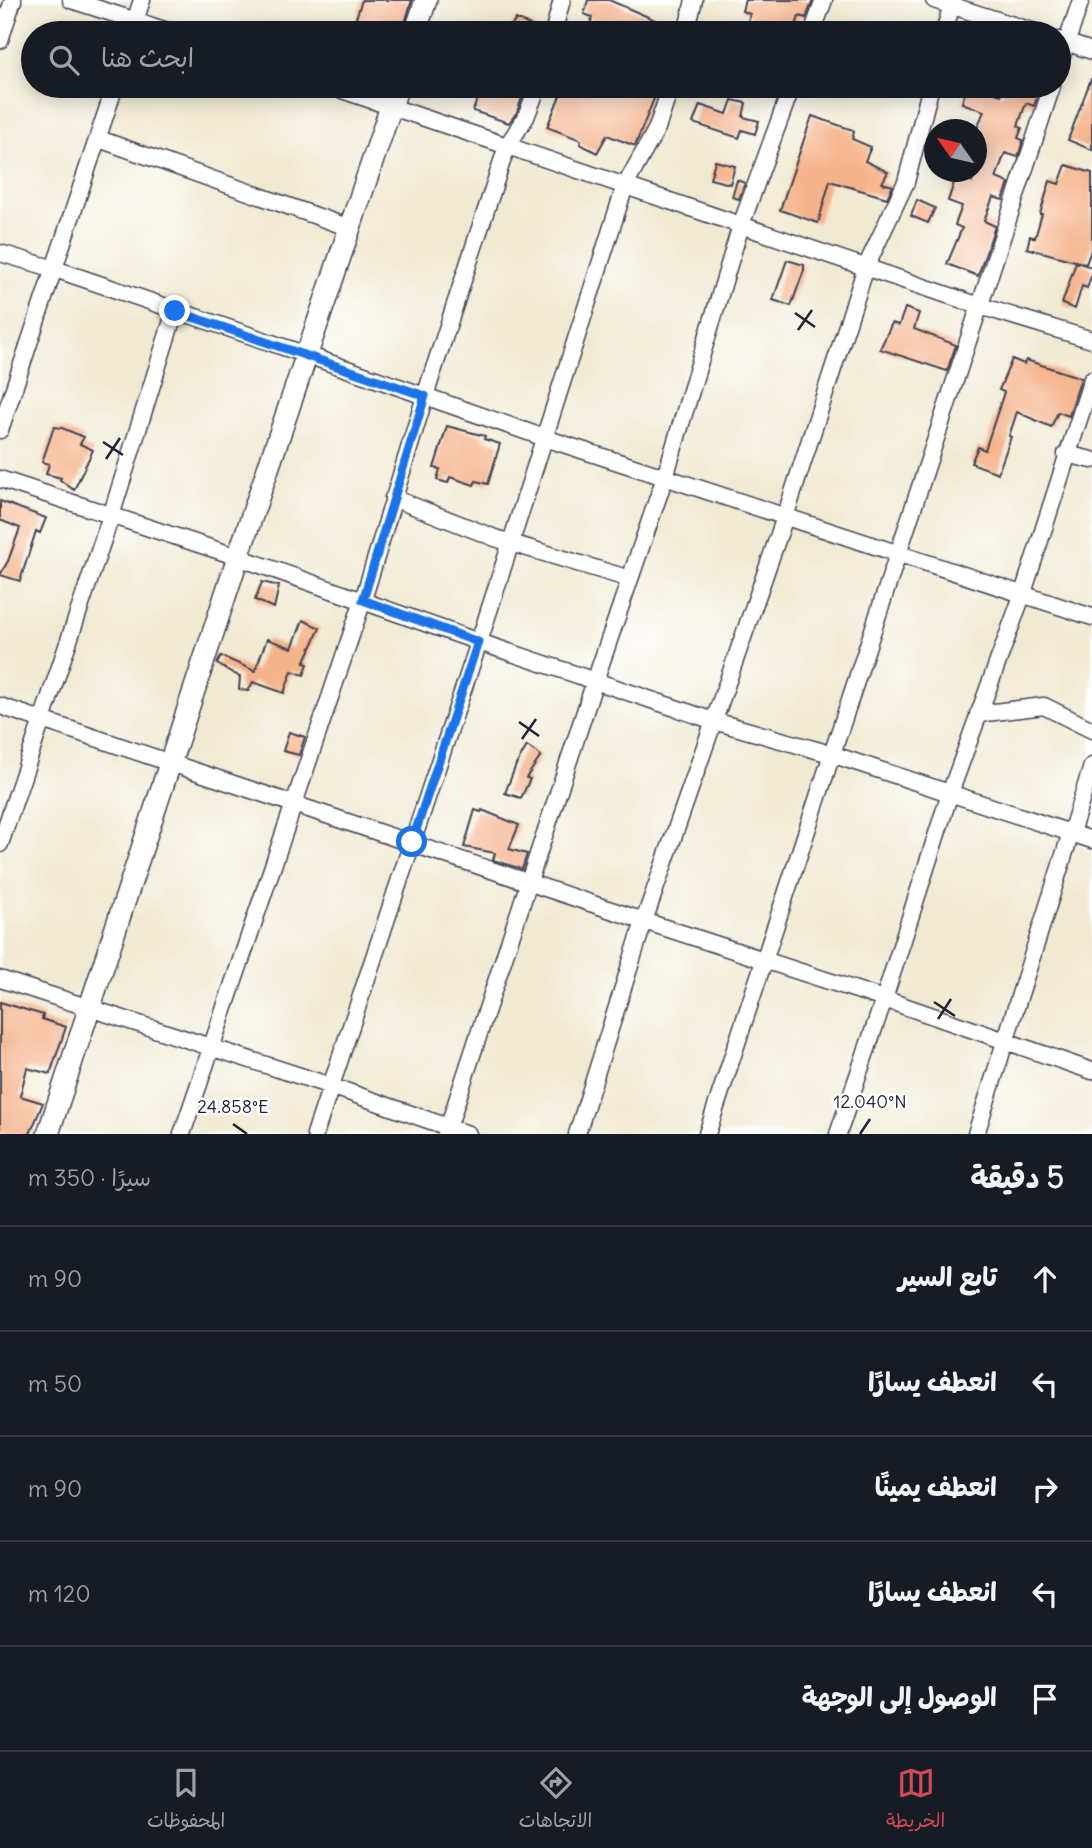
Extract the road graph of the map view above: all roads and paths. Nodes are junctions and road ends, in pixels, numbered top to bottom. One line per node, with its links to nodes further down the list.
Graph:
1 (13, 0): 20 (street)
2 (71, 0): 11 (street)
3 (142, 0): 12 (street)
4 (426, 0): 13 (street)
5 (562, 0): 14 (street)
6 (694, 0): 15 (street)
7 (824, 0): 16 (street)
8 (934, 0): 10 (street)
9 (1081, 0): 19 (street)
10 (952, 3): 17 (street); 18 (street)
11 (119, 21)
12 (135, 21)
13 (419, 21)
14 (556, 21)
15 (689, 21)
16 (816, 21)
17 (947, 21)
18 (1004, 21)
19 (1071, 22)
20 (0, 40)
21 (1071, 44): 22 (street)
22 (1092, 51)
23 (111, 98): 32 (street)
24 (367, 98): 31 (street)
25 (394, 98): 31 (street)
26 (533, 98): 33 (street)
27 (667, 98): 34 (street)
28 (789, 98): 35 (street)
29 (928, 98): 38 (street)
30 (1048, 98): 40 (street)
31 (391, 106): 33 (street); 36 (street)
32 (99, 139): 36 (street); 39 (street)
33 (507, 146): 34 (street); 45 (street)
34 (625, 186): 35 (street); 47 (street)
35 (741, 225): 38 (street); 50 (street)
36 (350, 228): 43 (street)
37 (0, 253): 39 (street)
38 (866, 267): 40 (street); 54 (street)
39 (55, 269): 41 (street); 46 (street)
40 (980, 306): 42 (street); 56 (street)
41 (175, 311): 43 (street); 53 (street)
42 (1092, 340)
43 (307, 355): 45 (street); 57 (street)
44 (1092, 379): 48 (street)
45 (425, 396): 47 (street); 52 (street)
46 (0, 430)
47 (545, 438): 50 (street); 55 (street)
48 (1066, 454): 49 (street); 59 (street)
49 (1092, 460)
50 (665, 477): 54 (street); 58 (street)
51 (0, 479): 53 (street)
52 (393, 498): 55 (street); 60 (street)
53 (111, 516): 57 (street); 66 (street)
54 (785, 517): 56 (street); 67 (street)
55 (511, 543): 58 (street); 62 (street)
56 (899, 554): 59 (street); 69 (street)
57 (238, 557): 60 (street); 70 (street)
58 (630, 579): 63 (street)
59 (1023, 593): 61 (street); 65 (street)
60 (363, 600): 62 (street); 73 (street)
61 (1092, 617)
62 (478, 642): 63 (street); 76 (street)
63 (595, 681): 67 (street); 78 (street)
64 (0, 705): 66 (street)
65 (978, 715): 68 (street); 72 (street)
66 (43, 720): 70 (street); 77 (street)
67 (714, 721): 69 (street); 79 (street)
68 (1092, 730)
69 (834, 755): 72 (street); 80 (street)
70 (172, 762): 73 (street); 83 (street)
71 (1092, 766): 74 (street)
72 (950, 793): 74 (street); 82 (street)
73 (295, 805): 76 (street); 85 (street)
74 (1070, 833): 75 (street); 84 (street)
75 (1092, 841)
76 (412, 842): 78 (street); 87 (street)
77 (0, 844)
78 (529, 882): 79 (street); 88 (street)
79 (644, 921): 80 (street); 93 (street)
80 (765, 959): 82 (street); 94 (street)
81 (0, 979): 83 (street)
82 (884, 999): 84 (street); 95 (street)
83 (89, 1009): 85 (street); 89 (street)
84 (1006, 1040): 86 (street); 96 (street)
85 (211, 1047): 87 (street); 90 (street)
86 (1092, 1071)
87 (331, 1086): 88 (street); 91 (street)
88 (447, 1131): 92 (street)
89 (48, 1134)
90 (182, 1134)
91 (315, 1134)
92 (468, 1134)
93 (577, 1134)
94 (708, 1134)
95 (838, 1134)
96 (976, 1134)

